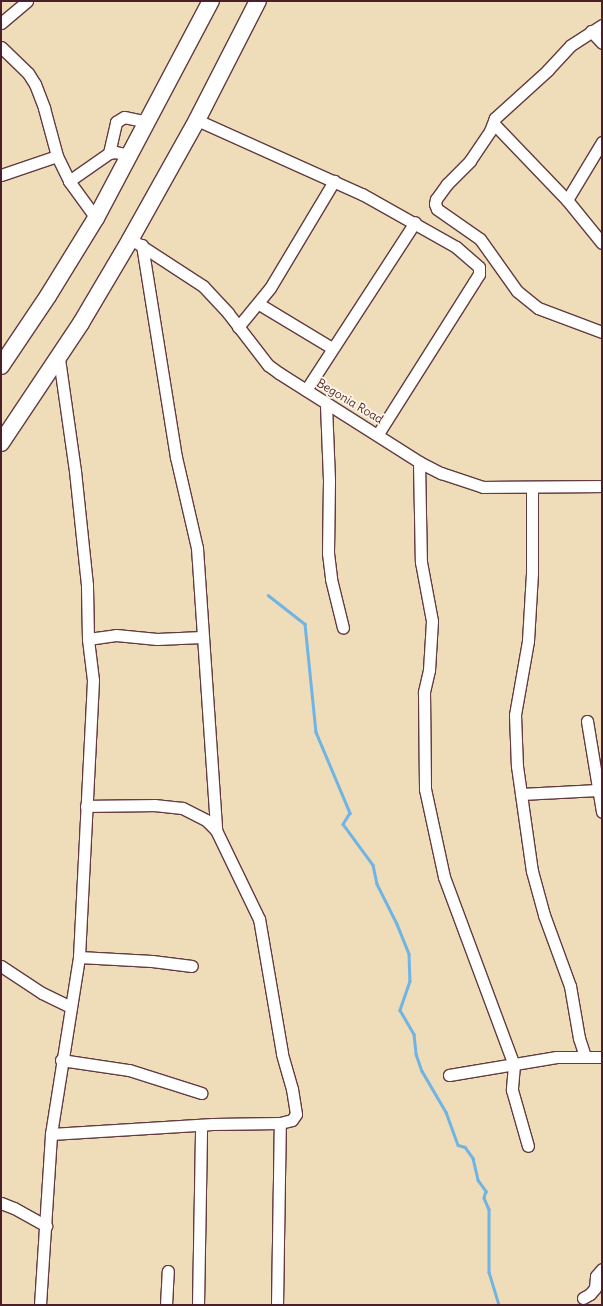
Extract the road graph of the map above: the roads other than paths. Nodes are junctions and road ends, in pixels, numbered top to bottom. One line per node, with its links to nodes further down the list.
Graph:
1 (27, 1): 4 (street)
2 (210, 1): 10 (highway)
3 (258, 1): 9 (highway)
4 (1, 23)
5 (602, 25): 6 (street)
6 (591, 31): 7 (street); 11 (street)
7 (602, 43)
8 (1, 47): 15 (street)
9 (196, 120): 18 (street); 22 (highway)
10 (148, 122): 13 (street); 14 (highway)
11 (494, 124): 19 (street); 26 (street)
12 (602, 143): 19 (street)
13 (110, 153): 14 (street); 17 (street)
14 (129, 155): 20 (highway)
15 (57, 156): 16 (street); 17 (street)
16 (1, 175)
17 (69, 181): 20 (street)
18 (334, 181): 21 (street); 24 (street)
19 (567, 200): 23 (street)
20 (96, 218): 29 (highway)
21 (415, 222): 27 (street); 32 (street)
22 (136, 242): 25 (street, Begonia Road); 28 (highway); 38 (street)
23 (602, 243)
24 (260, 304): 25 (street); 27 (street)
25 (238, 327): 30 (street, Begonia Road)
26 (602, 332)
27 (332, 348): 30 (street)
28 (59, 359): 33 (highway); 39 (street)
29 (1, 366)
30 (306, 390): 31 (street, Begonia Road)
31 (326, 405): 32 (street, Begonia Road); 37 (street)
32 (378, 434): 34 (street, Begonia Road)
33 (1, 443)
34 (419, 462): 36 (street, Begonia Road); 53 (street)
35 (602, 486): 36 (street, Begonia Road)
36 (532, 487): 42 (street)
37 (342, 628)
38 (202, 637): 39 (street); 45 (street)
39 (88, 639): 43 (street)
40 (587, 721): 41 (street)
41 (598, 790): 42 (street); 44 (street)
42 (521, 794): 50 (street)
43 (86, 806): 45 (street); 46 (street)
44 (602, 812)
45 (216, 830): 56 (street)
46 (79, 957): 47 (street); 49 (street)
47 (192, 966)
48 (2, 967): 49 (street)
49 (71, 1007): 52 (street)
50 (585, 1056): 51 (street); 53 (street)
51 (602, 1057)
52 (61, 1060): 55 (street); 58 (street)
53 (514, 1065): 54 (street); 59 (street)
54 (449, 1075)
55 (201, 1094)
56 (280, 1123): 57 (street); 68 (street)
57 (201, 1125): 58 (street); 67 (street)
58 (51, 1134): 61 (street)
59 (528, 1146)
60 (1, 1204): 61 (street)
61 (46, 1226): 65 (street)
62 (602, 1269): 64 (street)
63 (168, 1271): 66 (street)
64 (583, 1298)
65 (40, 1305)
66 (166, 1305)
67 (198, 1305)
68 (277, 1305)

